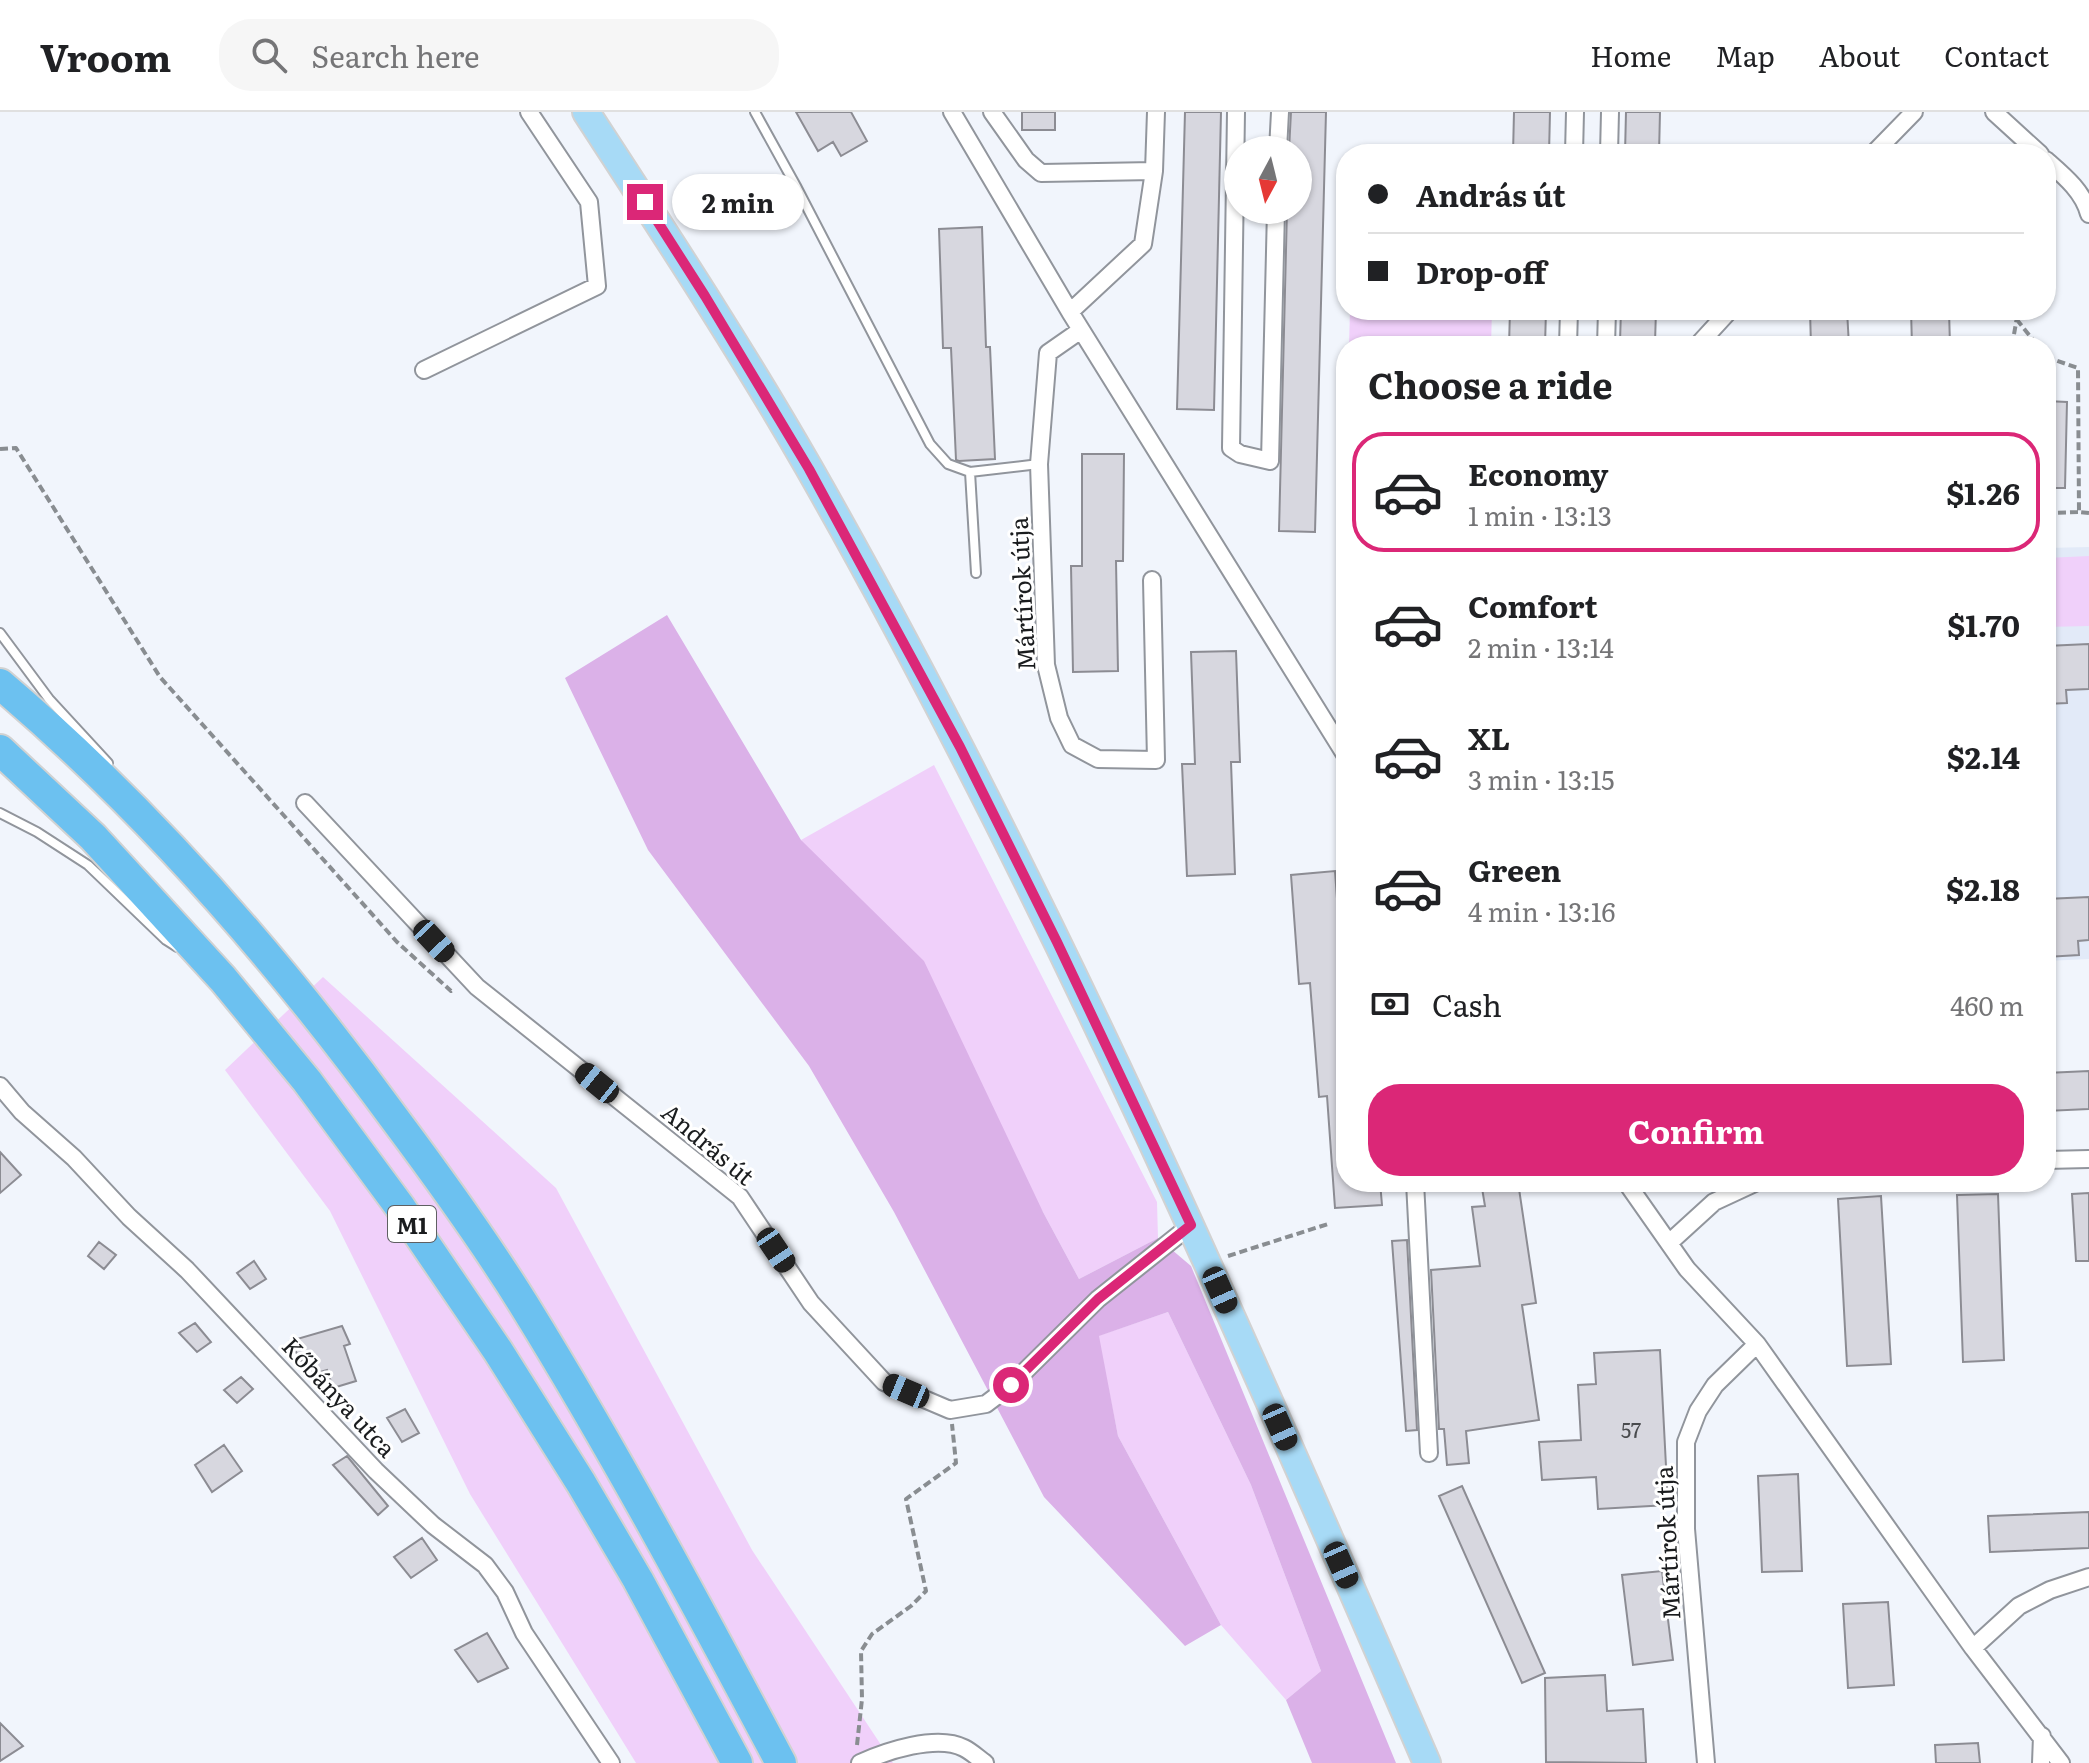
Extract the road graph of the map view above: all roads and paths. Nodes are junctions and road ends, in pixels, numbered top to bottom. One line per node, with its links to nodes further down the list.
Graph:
1 (529, 112): 30 (street)
2 (586, 112): 57 (main road)
3 (755, 112): 33 (lane)
4 (952, 112): 25 (street)
5 (992, 112): 20 (street)
6 (1156, 112): 20 (street)
7 (1236, 112): 13 (street)
8 (1280, 112): 14 (street)
9 (1575, 112): 15 (street)
10 (1610, 112): 16 (street)
11 (1914, 112): 17 (street)
12 (1994, 112): 18 (street)
13 (1236, 136)
14 (1279, 136)
15 (1574, 144)
16 (1609, 144)
17 (1883, 144)
18 (2029, 144)
19 (2056, 169): 21 (street)
20 (1154, 171): 25 (street)
21 (2084, 198): 22 (street)
22 (2089, 214)
23 (1234, 224): 24 (street)
24 (1276, 224)
25 (1070, 312): 27 (street)
26 (1721, 320): 28 (street)
27 (1081, 330): 32 (street, Mártírok útja); 41 (street)
28 (1706, 336)
29 (2056, 360): 34 (path)
30 (424, 370)
31 (0, 449): 49 (path)
32 (1039, 464): 33 (lane); 38 (street, Mártírok útja)
33 (970, 472): 37 (lane)
34 (2079, 512): 35 (path); 36 (path)
35 (2056, 513)
36 (2089, 513)
37 (976, 573)
38 (1152, 580)
39 (0, 633): 43 (lane)
40 (0, 684): 47 (highway, M1)
41 (1336, 740)
42 (0, 750): 48 (highway, M1)
43 (118, 774)
44 (136, 797): 47 (lane)
45 (305, 803): 49 (street, András út)
46 (0, 813): 48 (lane)
47 (171, 847): 69 (highway, M1)
48 (223, 979): 68 (highway, M1)
49 (477, 987): 61 (street, András út)
50 (0, 1086): 67 (street, Kőbánya utca)
51 (2089, 1159): 52 (street)
52 (2056, 1160)
53 (1416, 1192): 62 (street)
54 (1633, 1192): 58 (street)
55 (1736, 1192): 58 (street)
56 (1328, 1224): 59 (path)
57 (1191, 1225): 59 (main road); 61 (street)
58 (1669, 1243): 60 (street)
59 (1208, 1263): 71 (main road)
60 (1757, 1344): 64 (street); 72 (street, Mártírok útja)
61 (950, 1410): 66 (path)
62 (1429, 1453)
63 (2089, 1577): 64 (street)
64 (1973, 1648): 65 (street)
65 (2042, 1736): 73 (street); 74 (street)
66 (858, 1757): 70 (street)
67 (611, 1763)
68 (737, 1763)
69 (781, 1763)
70 (985, 1763)
71 (1427, 1763)
72 (1706, 1763)
73 (2041, 1763)
74 (2061, 1763)

